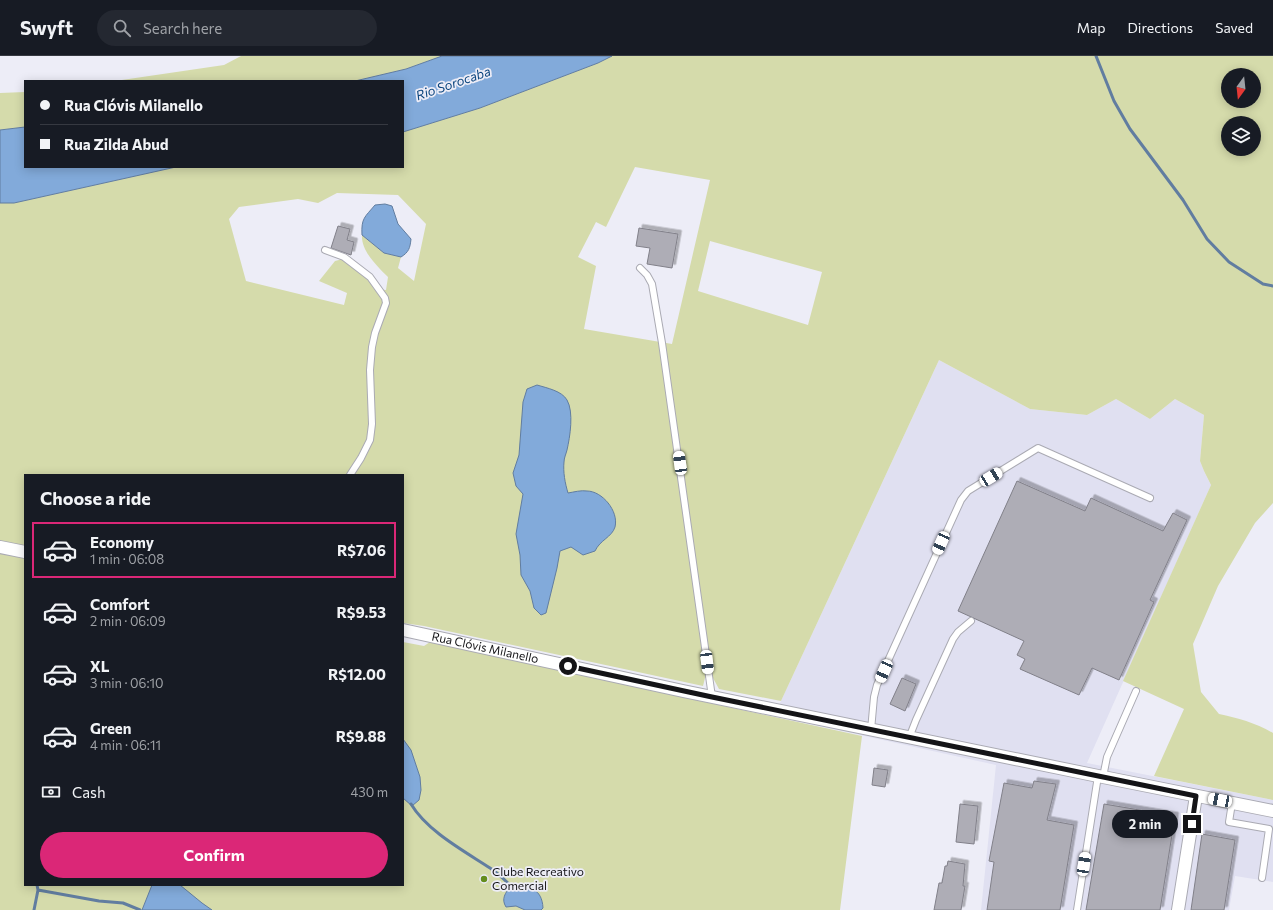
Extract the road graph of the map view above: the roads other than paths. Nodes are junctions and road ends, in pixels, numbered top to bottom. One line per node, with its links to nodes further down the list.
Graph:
1 (325, 250): 3 (lane)
2 (640, 268): 10 (lane)
3 (351, 474)
4 (1150, 498): 11 (lane)
5 (0, 547): 6 (street)
6 (24, 552)
7 (971, 621): 12 (lane)
8 (404, 630): 10 (street, Rua Clóvis Milanello)
9 (1136, 691): 13 (lane)
10 (712, 697): 11 (street, Rua Clóvis Milanello)
11 (871, 730): 12 (street, Rua Clóvis Milanello)
12 (909, 738): 13 (street, Rua Clóvis Milanello)
13 (1101, 777): 14 (street, Rua Clóvis Milanello); 18 (lane)
14 (1196, 796): 15 (street, Rua Clóvis Milanello); 19 (street)
15 (1232, 803): 16 (street, Rua Clóvis Milanello); 17 (lane)
16 (1273, 810)
17 (1262, 878)
18 (1077, 910)
19 (1178, 910)

